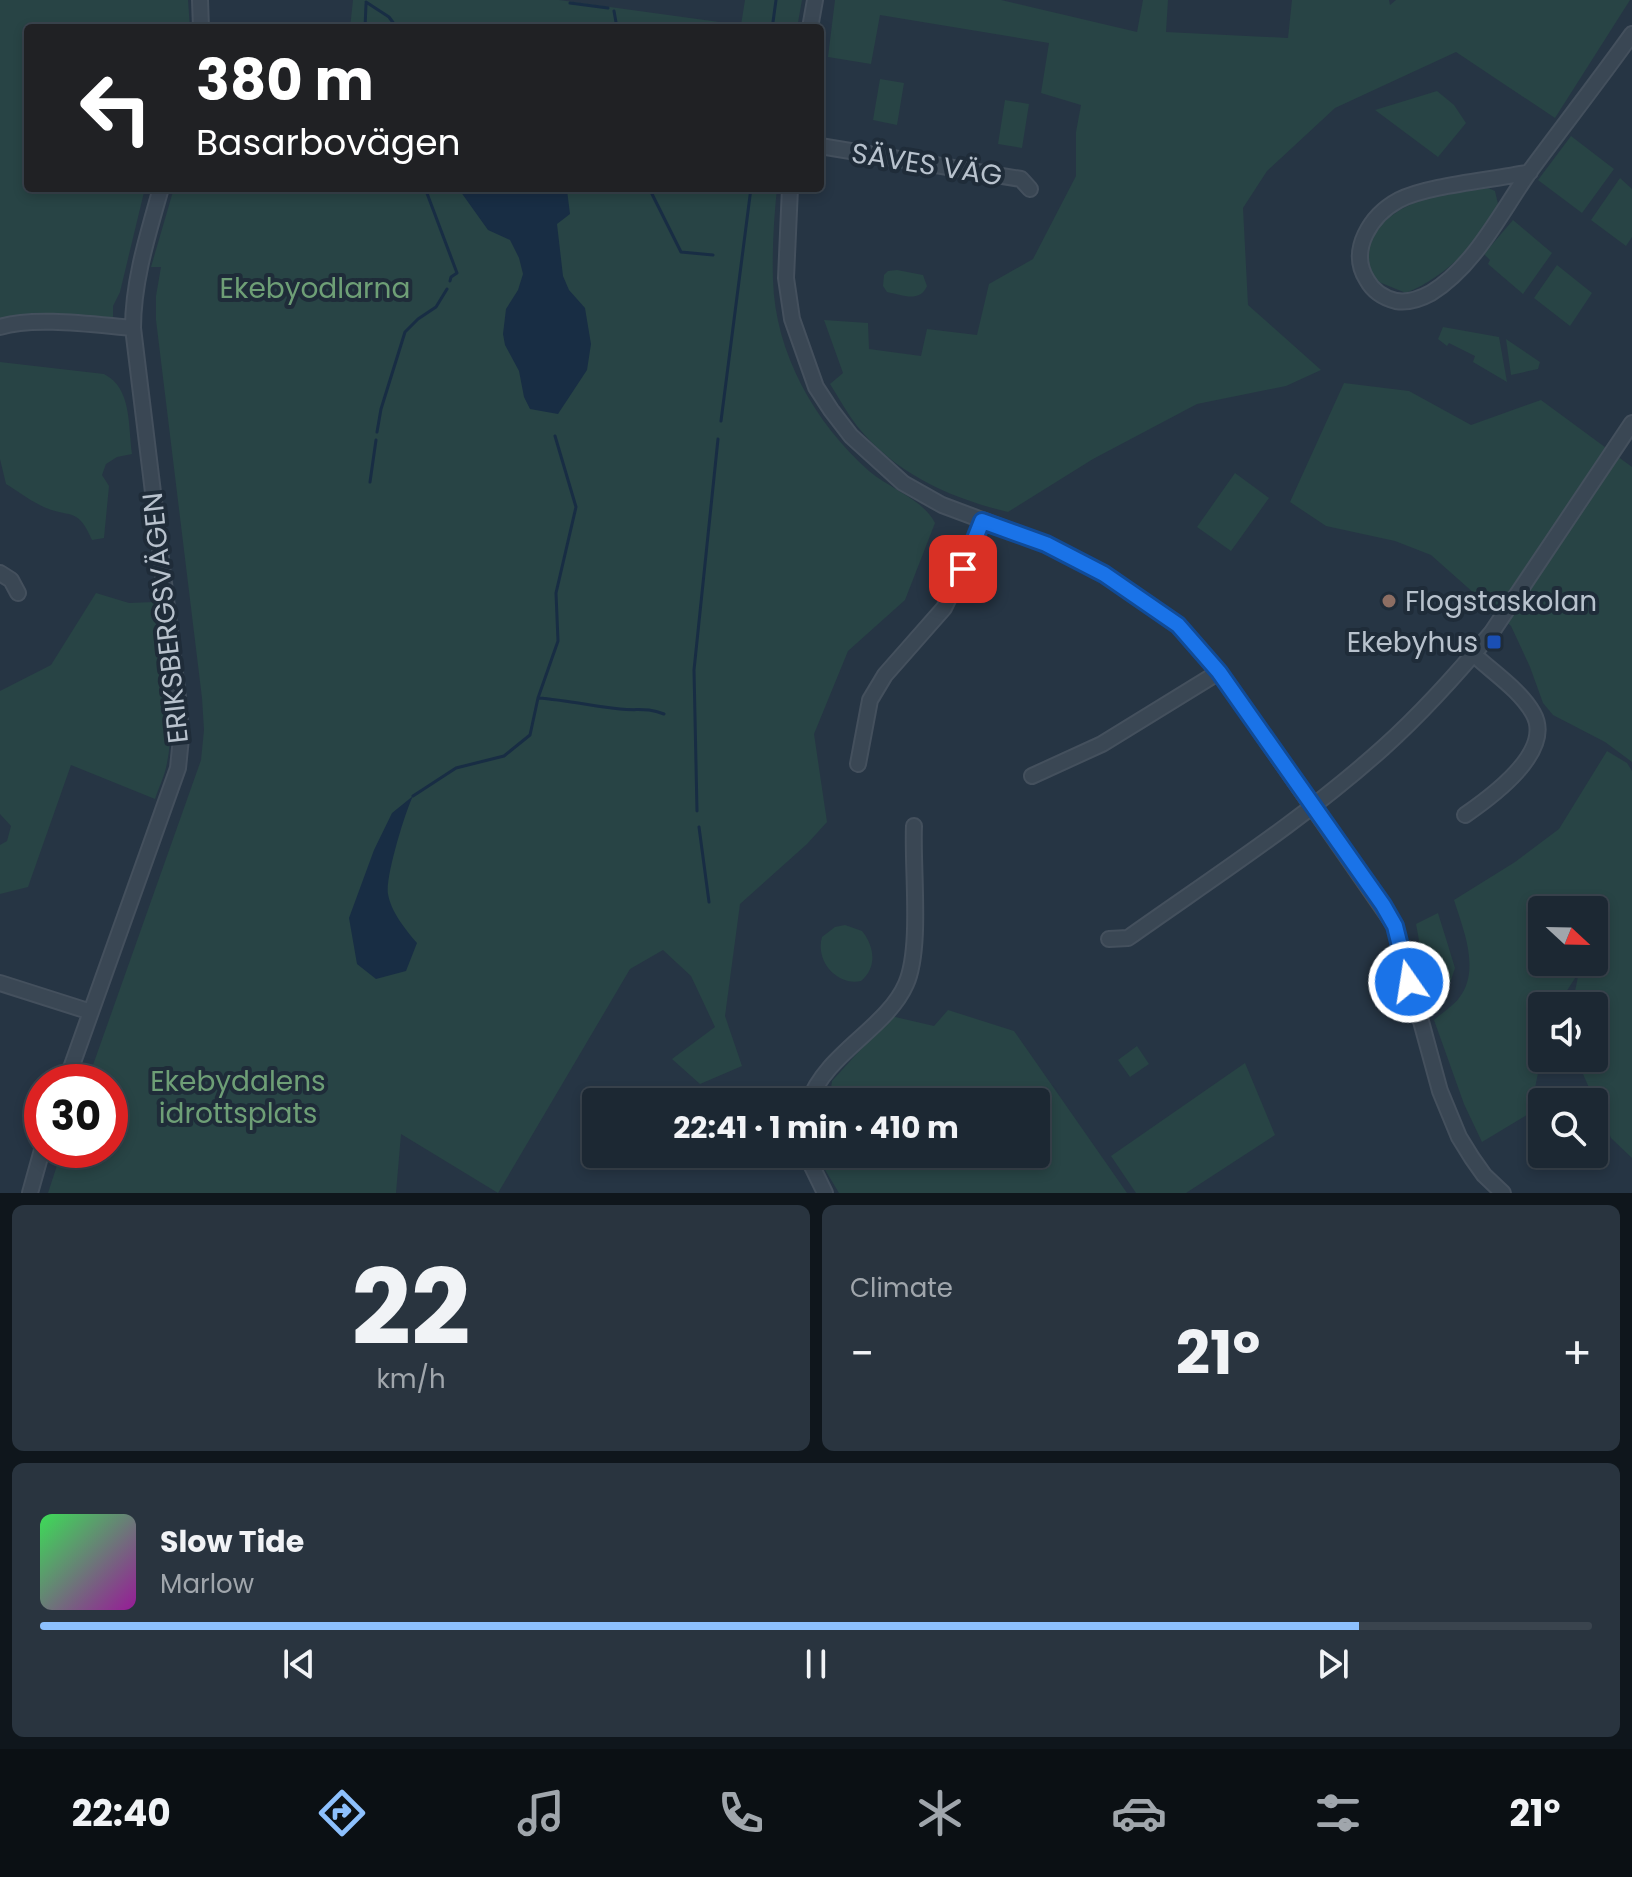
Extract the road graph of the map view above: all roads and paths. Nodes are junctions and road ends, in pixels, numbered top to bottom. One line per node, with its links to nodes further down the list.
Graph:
1 (200, 0): 3 (street)
2 (815, 0): 4 (street)
3 (201, 24)
4 (811, 24)
5 (1630, 42): 7 (street)
6 (824, 147): 8 (street, SÄVES VÄG)
7 (1530, 172): 7 (street)
8 (1030, 189)
9 (160, 192): 12 (street, ERIKSBERGSVÄGEN)
10 (790, 192): 14 (street)
11 (0, 327): 12 (street)
12 (133, 328): 26 (street, ERIKSBERGSVÄGEN)
13 (1632, 423): 21 (street)
14 (982, 521): 18 (street); 19 (street)
15 (0, 573): 16 (street)
16 (18, 593)
17 (1480, 660): 22 (street)
18 (1219, 672): 20 (street); 21 (street)
19 (858, 764)
20 (1032, 776)
21 (1313, 804): 24 (street); 33 (street)
22 (1465, 815)
23 (914, 826): 28 (street)
24 (1109, 939)
25 (0, 983): 26 (street)
26 (91, 1012): 27 (street, ERIKSBERGSVÄGEN)
27 (72, 1064)
28 (817, 1088)
29 (37, 1168): 31 (street)
30 (813, 1168): 32 (street)
31 (30, 1193)
32 (825, 1193)
33 (1503, 1193)

